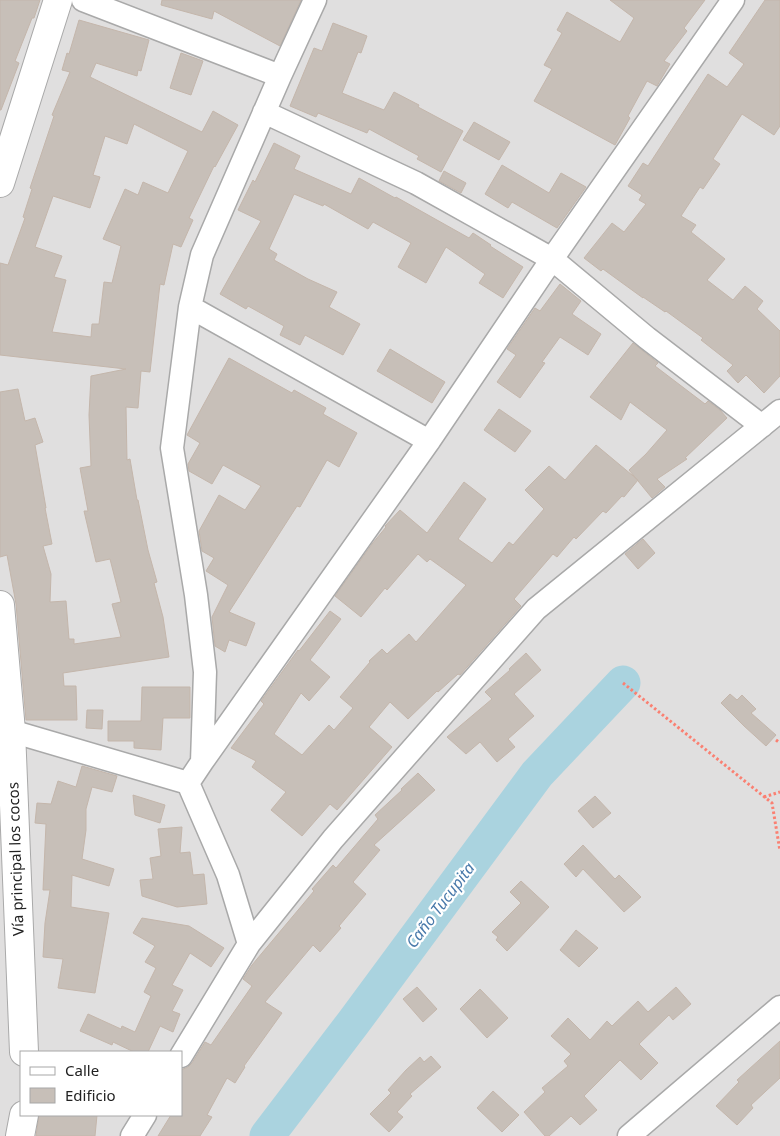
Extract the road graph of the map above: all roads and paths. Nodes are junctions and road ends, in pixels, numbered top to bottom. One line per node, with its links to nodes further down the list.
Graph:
1 (58, 0): 7 (street)
2 (83, 0): 5 (street)
3 (315, 0): 5 (street)
4 (733, 0): 8 (street)
5 (280, 76): 6 (street)
6 (264, 112): 8 (street); 9 (street)
7 (0, 183)
8 (552, 259): 11 (street); 12 (street)
9 (190, 307): 12 (street); 18 (street)
10 (780, 411): 11 (street)
11 (762, 426): 23 (street)
12 (429, 441): 18 (street)
13 (0, 605): 15 (street, Vía principal los cocos)
14 (623, 683): 21 (path)
15 (11, 731): 19 (street); 25 (street, Vía principal los cocos)
16 (776, 740): 17 (path)
17 (780, 743)
18 (202, 762): 19 (street)
19 (188, 783): 23 (street)
20 (780, 792): 21 (path)
21 (764, 797): 22 (path)
22 (780, 851)
23 (249, 944): 26 (street)
24 (780, 1007): 31 (street)
25 (24, 1051)
26 (182, 1054)
27 (24, 1116): 29 (street)
28 (144, 1116): 30 (street)
29 (20, 1136)
30 (132, 1136)
31 (629, 1136)

